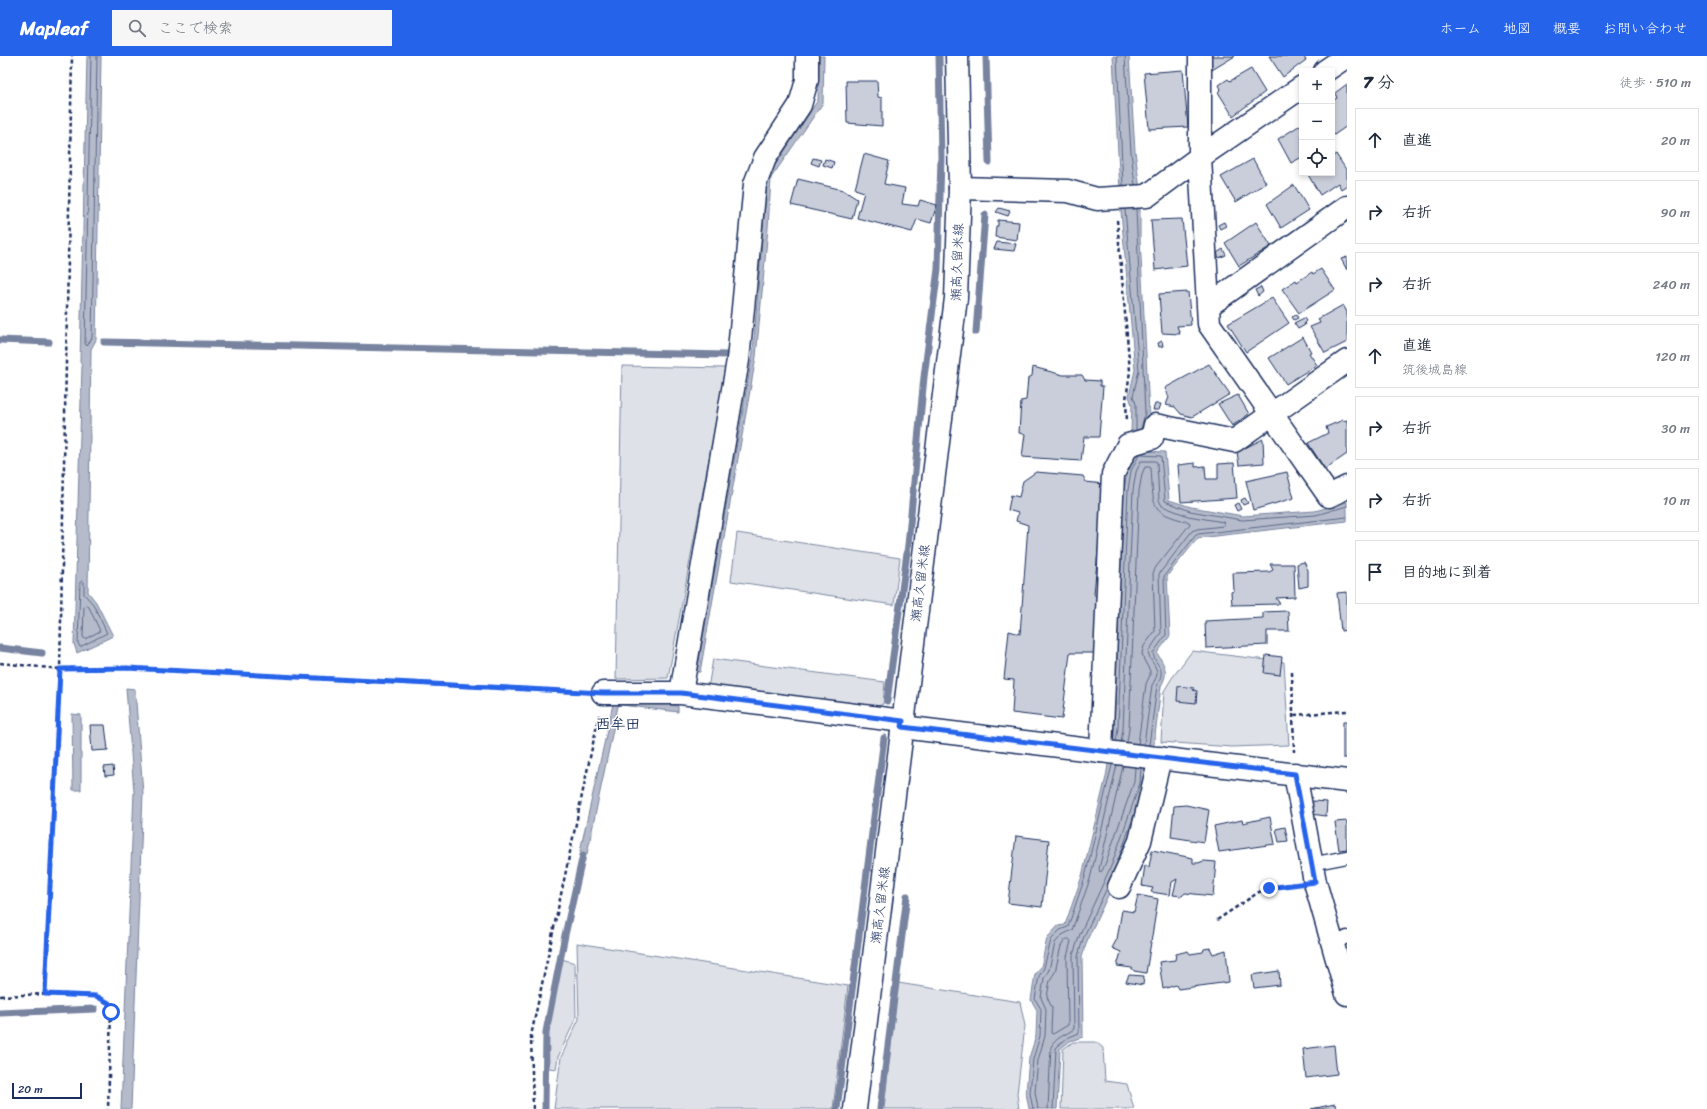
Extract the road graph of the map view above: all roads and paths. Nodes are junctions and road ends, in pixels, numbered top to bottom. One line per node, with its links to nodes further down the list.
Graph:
1 (72, 56): 18 (path)
2 (807, 56): 21 (street)
3 (956, 56): 9 (street, 瀬高久留米線)
4 (1200, 56): 8 (street)
5 (1347, 56): 6 (street)
6 (1329, 68)
7 (1299, 89): 8 (street)
8 (1200, 157): 10 (street); 12 (street)
9 (960, 188): 10 (street); 24 (street, 瀬高久留米線)
10 (1115, 198): 15 (path)
11 (1347, 207): 12 (street)
12 (1208, 306): 14 (street)
13 (1347, 362): 14 (street)
14 (1272, 414): 15 (street); 16 (street)
15 (1128, 445): 25 (street)
16 (1347, 487)
17 (0, 663): 18 (path)
18 (60, 669): 20 (path); 34 (path)
19 (1292, 672): 23 (path)
20 (603, 693): 21 (street); 38 (path)
21 (681, 693): 24 (street)
22 (1347, 711): 23 (path)
23 (1294, 715): 27 (path)
24 (903, 724): 25 (street); 39 (street, 瀬高久留米線)
25 (1102, 751): 26 (street)
26 (1160, 758): 27 (street); 31 (street)
27 (1295, 774): 28 (street); 30 (street)
28 (1347, 781)
29 (1347, 857): 30 (lane)
30 (1313, 873): 32 (path); 33 (street)
31 (1119, 887)
32 (1217, 920)
33 (1340, 940): 35 (street)
34 (45, 994): 36 (path); 37 (path)
35 (1347, 994)
36 (0, 996)
37 (108, 1109)
38 (533, 1109)
39 (855, 1109)

